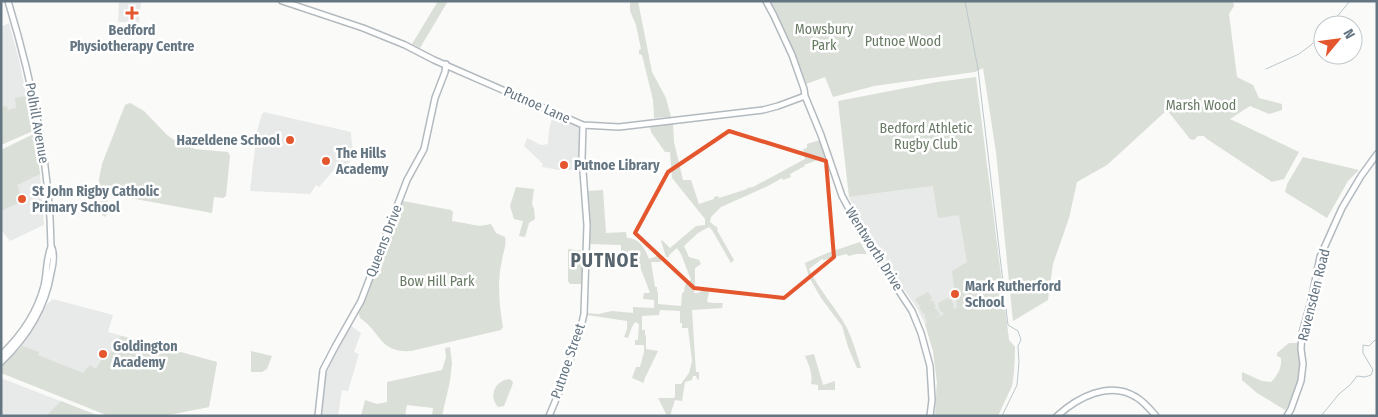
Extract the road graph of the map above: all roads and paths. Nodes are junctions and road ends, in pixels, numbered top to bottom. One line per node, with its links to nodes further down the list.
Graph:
1 (8, 1): 8 (street, Polhill Avenue)
2 (282, 1): 4 (street, Putnoe Lane)
3 (766, 1): 5 (street, Wentworth Drive)
4 (446, 64): 6 (street, Putnoe Lane); 11 (street, Queens Drive)
5 (805, 96): 6 (street, Putnoe Lane); 13 (street, Wentworth Drive)
6 (583, 125): 12 (street, Putnoe Street)
7 (1377, 154): 16 (street, Ravensden Road)
8 (51, 246): 9 (street, Polhill Avenue); 10 (street, Polhill Avenue)
9 (1, 356)
10 (1, 362)
11 (318, 416)
12 (549, 416)
13 (930, 416)
14 (1057, 416): 15 (street)
15 (1156, 416)
16 (1287, 416)

